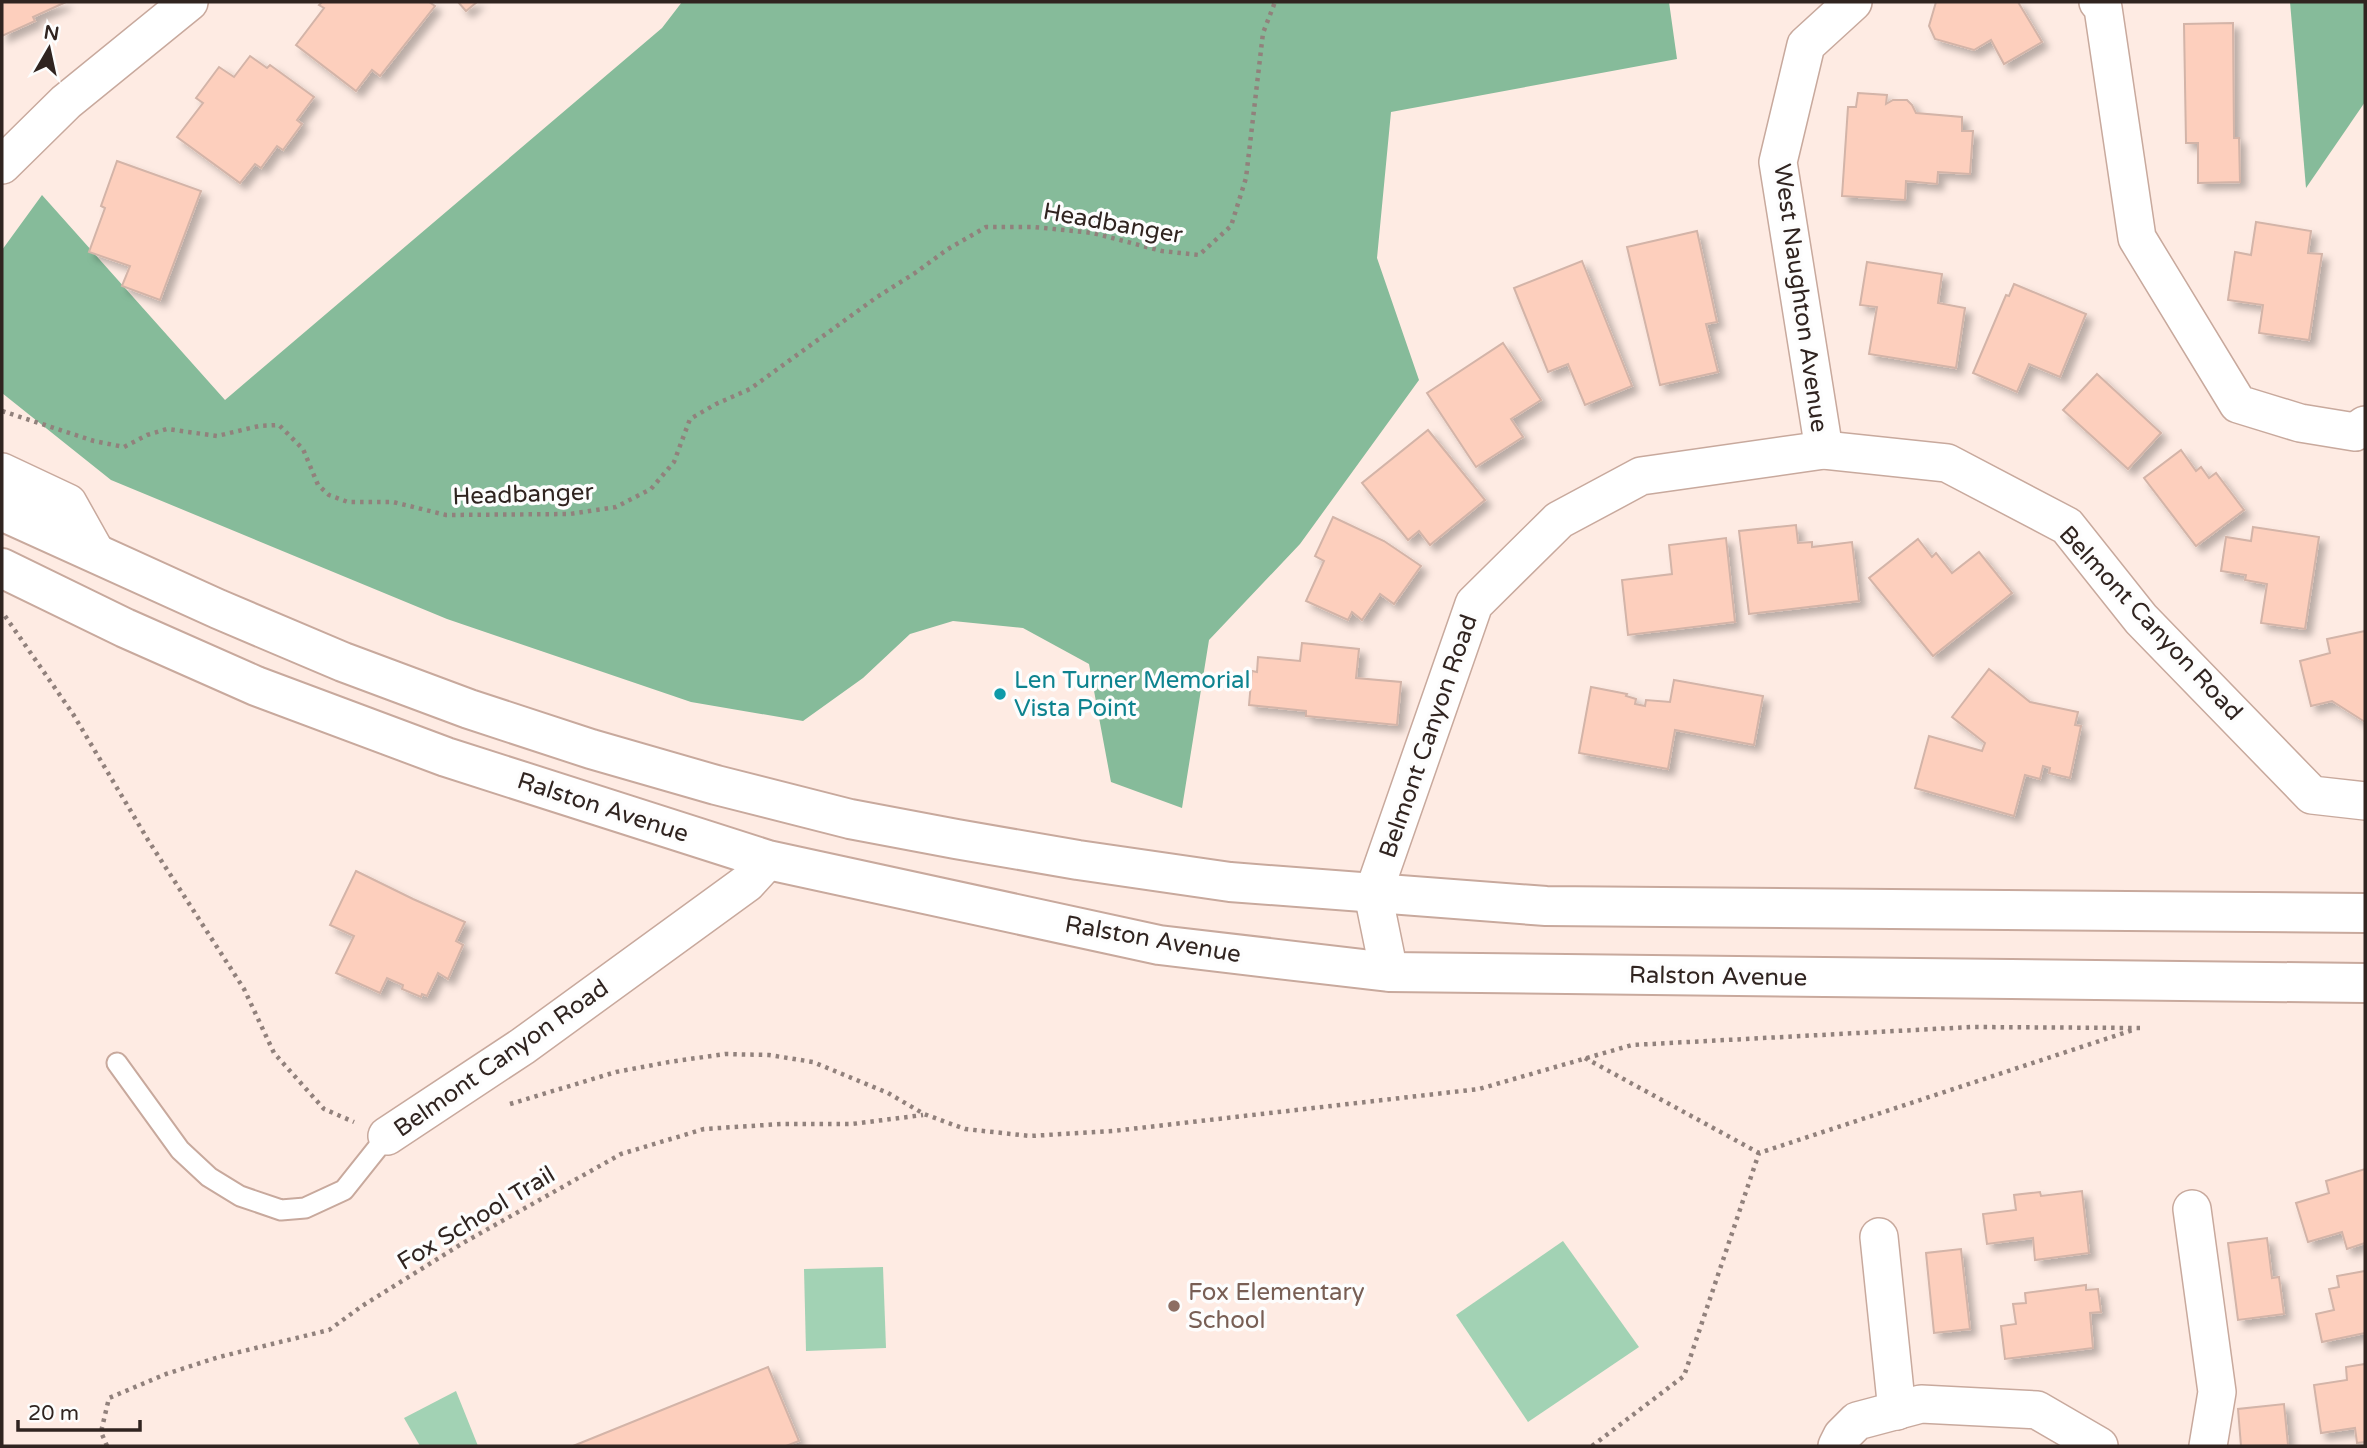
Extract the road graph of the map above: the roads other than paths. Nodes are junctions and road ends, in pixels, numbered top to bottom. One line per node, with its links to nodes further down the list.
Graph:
1 (190, 2): 4 (street)
2 (1853, 2): 6 (street, West Naughton Avenue)
3 (2098, 2): 5 (street)
4 (2, 165)
5 (2365, 425)
6 (1824, 450): 11 (street, Belmont Canyon Road); 13 (street, Belmont Canyon Road)
7 (2, 472): 9 (street)
8 (2, 511): 9 (main road)
9 (96, 553): 13 (main road)
10 (2, 568): 12 (main road, Ralston Avenue)
11 (2365, 800)
12 (768, 860): 15 (main road, Ralston Avenue); 18 (street, Belmont Canyon Road)
13 (1373, 894): 14 (main road); 15 (street)
14 (2365, 913)
15 (1389, 972): 16 (main road, Ralston Avenue)
16 (2365, 983)
17 (117, 1063): 18 (lane, Belmont Canyon Road)
18 (387, 1136)
19 (2192, 1209): 24 (street)
20 (1879, 1237): 21 (street)
21 (1897, 1411): 22 (street); 23 (street)
22 (1837, 1446)
23 (2099, 1446)
24 (2208, 1446)

